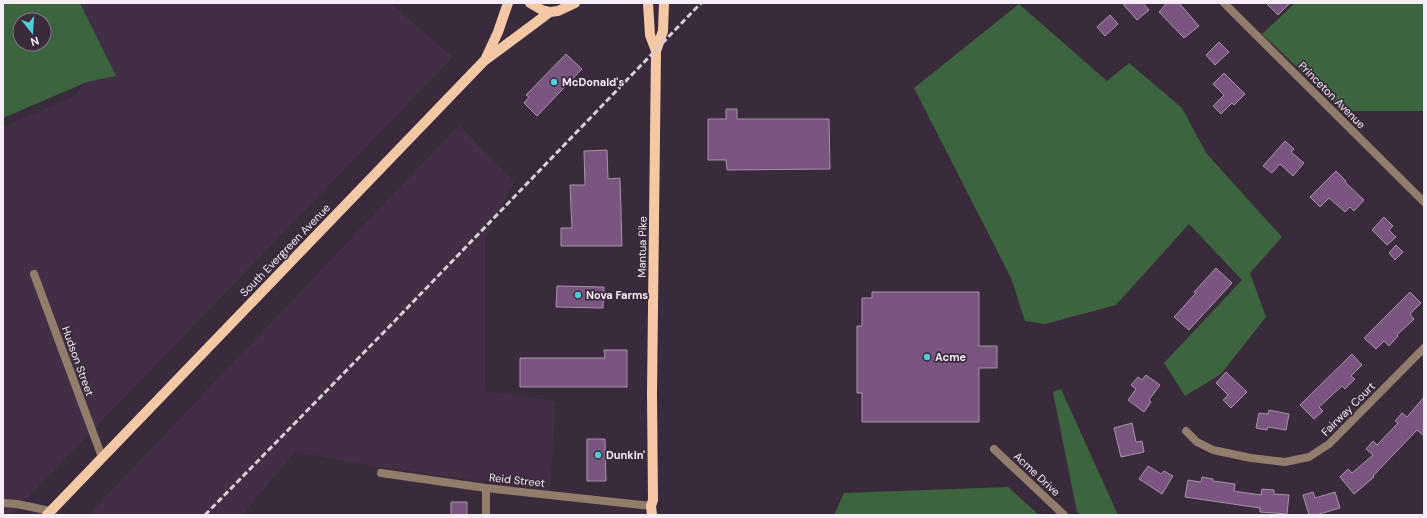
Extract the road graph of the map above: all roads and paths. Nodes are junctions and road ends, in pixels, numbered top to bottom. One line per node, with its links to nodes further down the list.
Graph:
1 (508, 3): 9 (main road)
2 (530, 3): 7 (main road)
3 (575, 3): 7 (main road, South Evergreen Avenue)
4 (648, 3): 8 (main road, Mantua Pike)
5 (664, 3): 8 (main road, Mantua Pike)
6 (1224, 3): 10 (street, Princeton Avenue)
7 (552, 8): 9 (main road, South Evergreen Avenue)
8 (656, 50): 19 (main road, Mantua Pike)
9 (484, 61): 15 (main road, South Evergreen Avenue)
10 (1424, 202)
11 (34, 274): 15 (street, Hudson Street)
12 (1424, 348): 13 (street, Fairway Court)
13 (1186, 431)
14 (994, 449): 22 (street, Acme Drive)
15 (102, 457): 20 (main road, South Evergreen Avenue)
16 (382, 473): 17 (street, Reid Street)
17 (486, 488): 19 (street, Reid Street); 21 (street)
18 (3, 503): 20 (street)
19 (652, 511)
20 (48, 513)
21 (486, 515)
22 (1064, 515)

